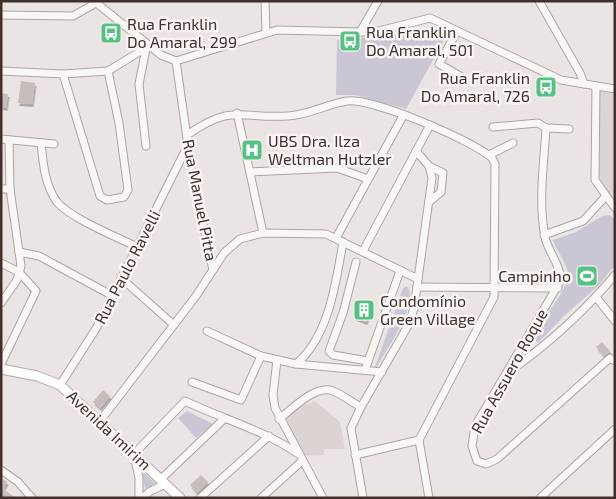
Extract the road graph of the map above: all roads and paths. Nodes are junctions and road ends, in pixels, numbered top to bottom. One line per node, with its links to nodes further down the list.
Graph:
1 (265, 1): 7 (street)
2 (378, 1): 8 (street)
3 (539, 1): 15 (street)
4 (95, 2): 5 (street); 9 (street)
5 (1, 15)
6 (457, 30): 8 (street); 14 (street); 15 (street)
7 (266, 32): 8 (street); 10 (street)
8 (360, 32)
9 (148, 47): 10 (street); 12 (street); 30 (street)
10 (176, 61): 24 (street, Rua Manuel Pitta)
11 (1, 70): 13 (street)
12 (108, 71): 13 (street); 13 (street)
13 (63, 74)
14 (460, 76)
15 (584, 84): 16 (street)
16 (596, 86): 17 (street); 40 (street)
17 (615, 89)
18 (237, 113): 19 (street); 24 (street); 36 (street)
19 (403, 116): 20 (street); 37 (street)
20 (430, 125): 31 (street); 32 (street)
21 (493, 127): 22 (street)
22 (546, 128): 23 (street); 44 (street)
23 (569, 129)
24 (187, 135): 29 (street, Rua Manuel Pitta)
25 (5, 140): 27 (street); 33 (street)
26 (513, 143): 32 (street)
27 (41, 144): 28 (street); 46 (street)
28 (54, 144)
29 (188, 145): 46 (street, Rua Paulo Ravelli); 51 (street, Rua Manuel Pitta)
30 (146, 146)
31 (416, 151): 34 (street); 48 (street)
32 (489, 155): 58 (street)
33 (9, 163): 35 (street); 39 (street)
34 (429, 166): 41 (street); 41 (street)
35 (1, 168)
36 (251, 172): 37 (street); 43 (street)
37 (368, 179): 45 (street)
38 (1, 189): 39 (street)
39 (10, 189): 47 (street)
40 (605, 197): 42 (street); 44 (street)
41 (429, 202): 56 (street)
42 (615, 208)
43 (263, 233): 45 (street); 51 (street)
44 (544, 235): 59 (street)
45 (340, 240): 48 (street); 71 (street)
46 (138, 247): 55 (street, Rua Paulo Ravelli)
47 (19, 252): 53 (street); 60 (street)
48 (363, 252): 52 (street)
49 (356, 262): 69 (street)
50 (1, 263): 53 (street)
51 (213, 270): 64 (street, Rua Manuel Pitta)
52 (400, 271): 56 (street); 69 (street)
53 (19, 272): 62 (street); 70 (street)
54 (615, 275): 61 (street)
55 (121, 278): 60 (street, Rua Paulo Ravelli); 64 (street)
56 (418, 279): 57 (street)
57 (417, 288): 58 (street); 74 (street)
58 (495, 288): 59 (street); 84 (street)
59 (558, 288): 75 (street, Rua Assuero Roque)
60 (113, 296): 77 (street, Rua Paulo Ravelli)
61 (596, 297): 63 (street); 75 (street)
62 (1, 303)
63 (615, 320)
64 (174, 325): 81 (street, Rua Manuel Pitta)
65 (207, 331): 66 (street)
66 (262, 356): 67 (street); 76 (street)
67 (277, 360): 71 (street); 80 (street)
68 (614, 360): 75 (street, Rua Assuero Roque)
69 (368, 361): 73 (street)
70 (1, 364)
71 (296, 364): 73 (street)
72 (1, 369): 77 (main road, Avenida Imirim)
73 (365, 370): 74 (street)
74 (382, 372): 78 (street)
75 (503, 376)
76 (192, 382)
77 (60, 385): 81 (main road, Avenida Imirim)
78 (361, 407): 80 (street); 87 (street)
79 (224, 419): 83 (street); 86 (street); 90 (street)
80 (279, 419): 85 (street)
81 (100, 421): 86 (main road, Avenida Imirim)
82 (615, 429): 99 (street)
83 (269, 436): 85 (street); 94 (street)
84 (419, 440): 87 (street); 98 (street)
85 (297, 453): 88 (street)
86 (134, 454): 90 (main road, Avenida Imirim); 92 (street)
87 (355, 455): 97 (street)
88 (302, 461): 95 (street); 96 (street)
89 (1, 470): 91 (street)
90 (163, 481): 92 (street); 93 (main road, Avenida Imirim)
91 (32, 498)
92 (141, 498)
93 (180, 498)
94 (200, 498)
95 (261, 498)
96 (323, 498)
97 (363, 498)
98 (429, 498)
99 (540, 498)

